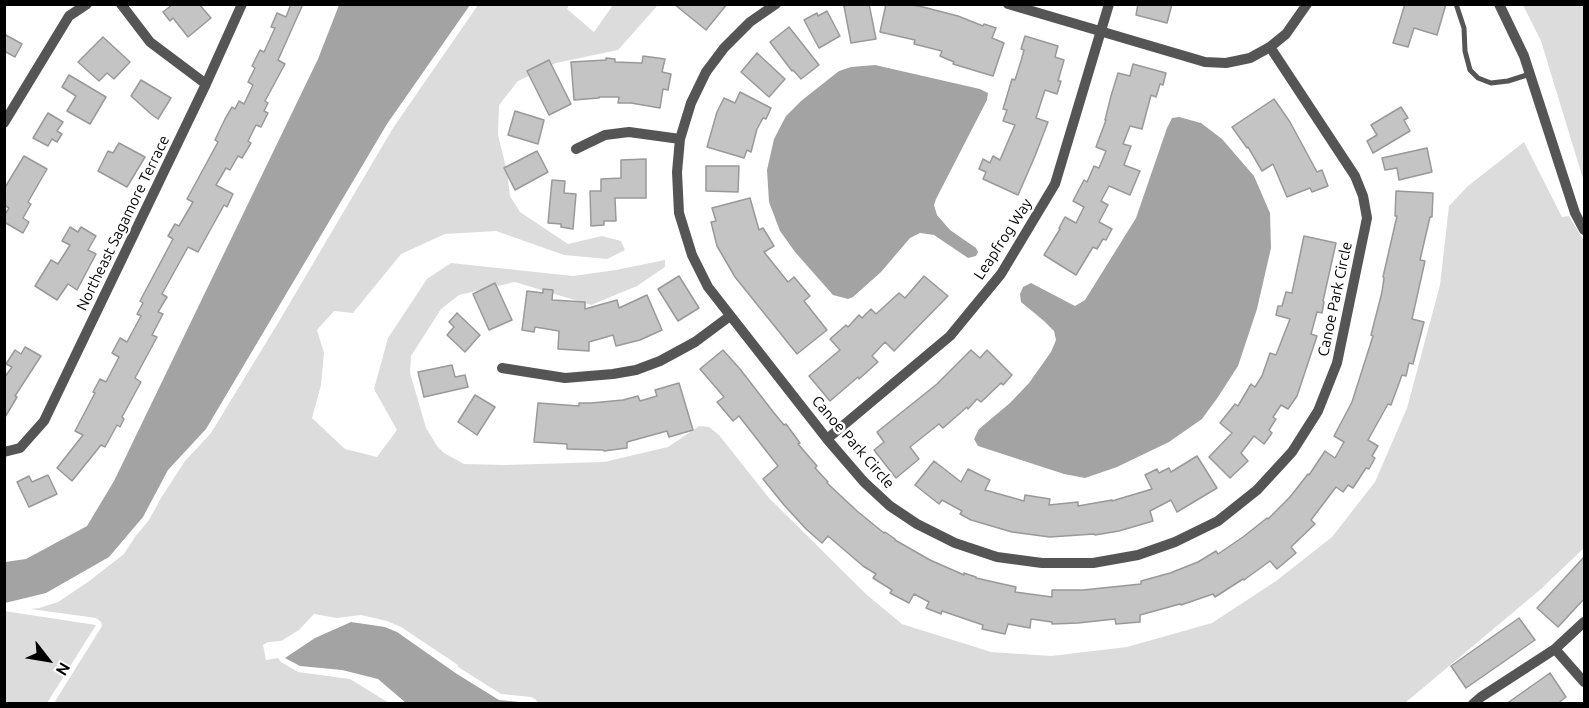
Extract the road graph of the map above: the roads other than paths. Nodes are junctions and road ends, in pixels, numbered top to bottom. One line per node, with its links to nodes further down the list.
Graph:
1 (87, 4): 14 (street)
2 (121, 4): 13 (street)
3 (242, 4): 13 (street, Northeast Sagamore Terrace)
4 (776, 4): 15 (street, Canoe Park Circle)
5 (1008, 4): 10 (street)
6 (1109, 4): 10 (street, Leapfrog Way)
7 (1306, 4): 11 (street)
8 (1456, 4): 12 (lane)
9 (1499, 4): 12 (street)
10 (1102, 31): 11 (street); 20 (street, Leapfrog Way)
11 (1270, 46): 20 (street, Canoe Park Circle)
12 (1530, 74): 17 (street)
13 (206, 84): 21 (street, Northeast Sagamore Terrace)
14 (4, 123)
15 (680, 140): 16 (street); 18 (street, Canoe Park Circle)
16 (576, 149)
17 (1584, 230)
18 (730, 316): 19 (street); 20 (street, Canoe Park Circle)
19 (502, 368)
20 (827, 438)
21 (4, 452)
22 (1584, 622): 23 (street)
23 (1555, 649): 24 (street); 25 (street)
24 (1584, 682)
25 (1473, 704)

